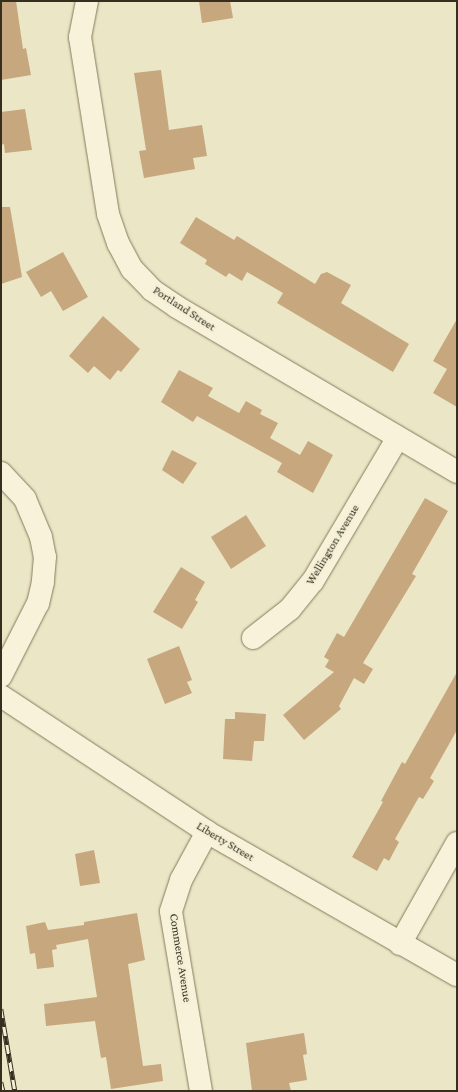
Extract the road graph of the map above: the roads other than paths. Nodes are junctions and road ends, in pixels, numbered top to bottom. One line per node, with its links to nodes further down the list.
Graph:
1 (87, 1): 2 (street, Portland Street)
2 (397, 439): 3 (street, Portland Street); 5 (street, Wellington Avenue)
3 (457, 472)
4 (1, 473): 6 (street)
5 (253, 638)
6 (1, 676)
7 (1, 696): 8 (street, Liberty Street)
8 (207, 832): 10 (street, Liberty Street); 12 (street, Commerce Avenue)
9 (457, 843): 10 (street)
10 (400, 944): 11 (street, Liberty Street)
11 (457, 975)
12 (201, 1091)

